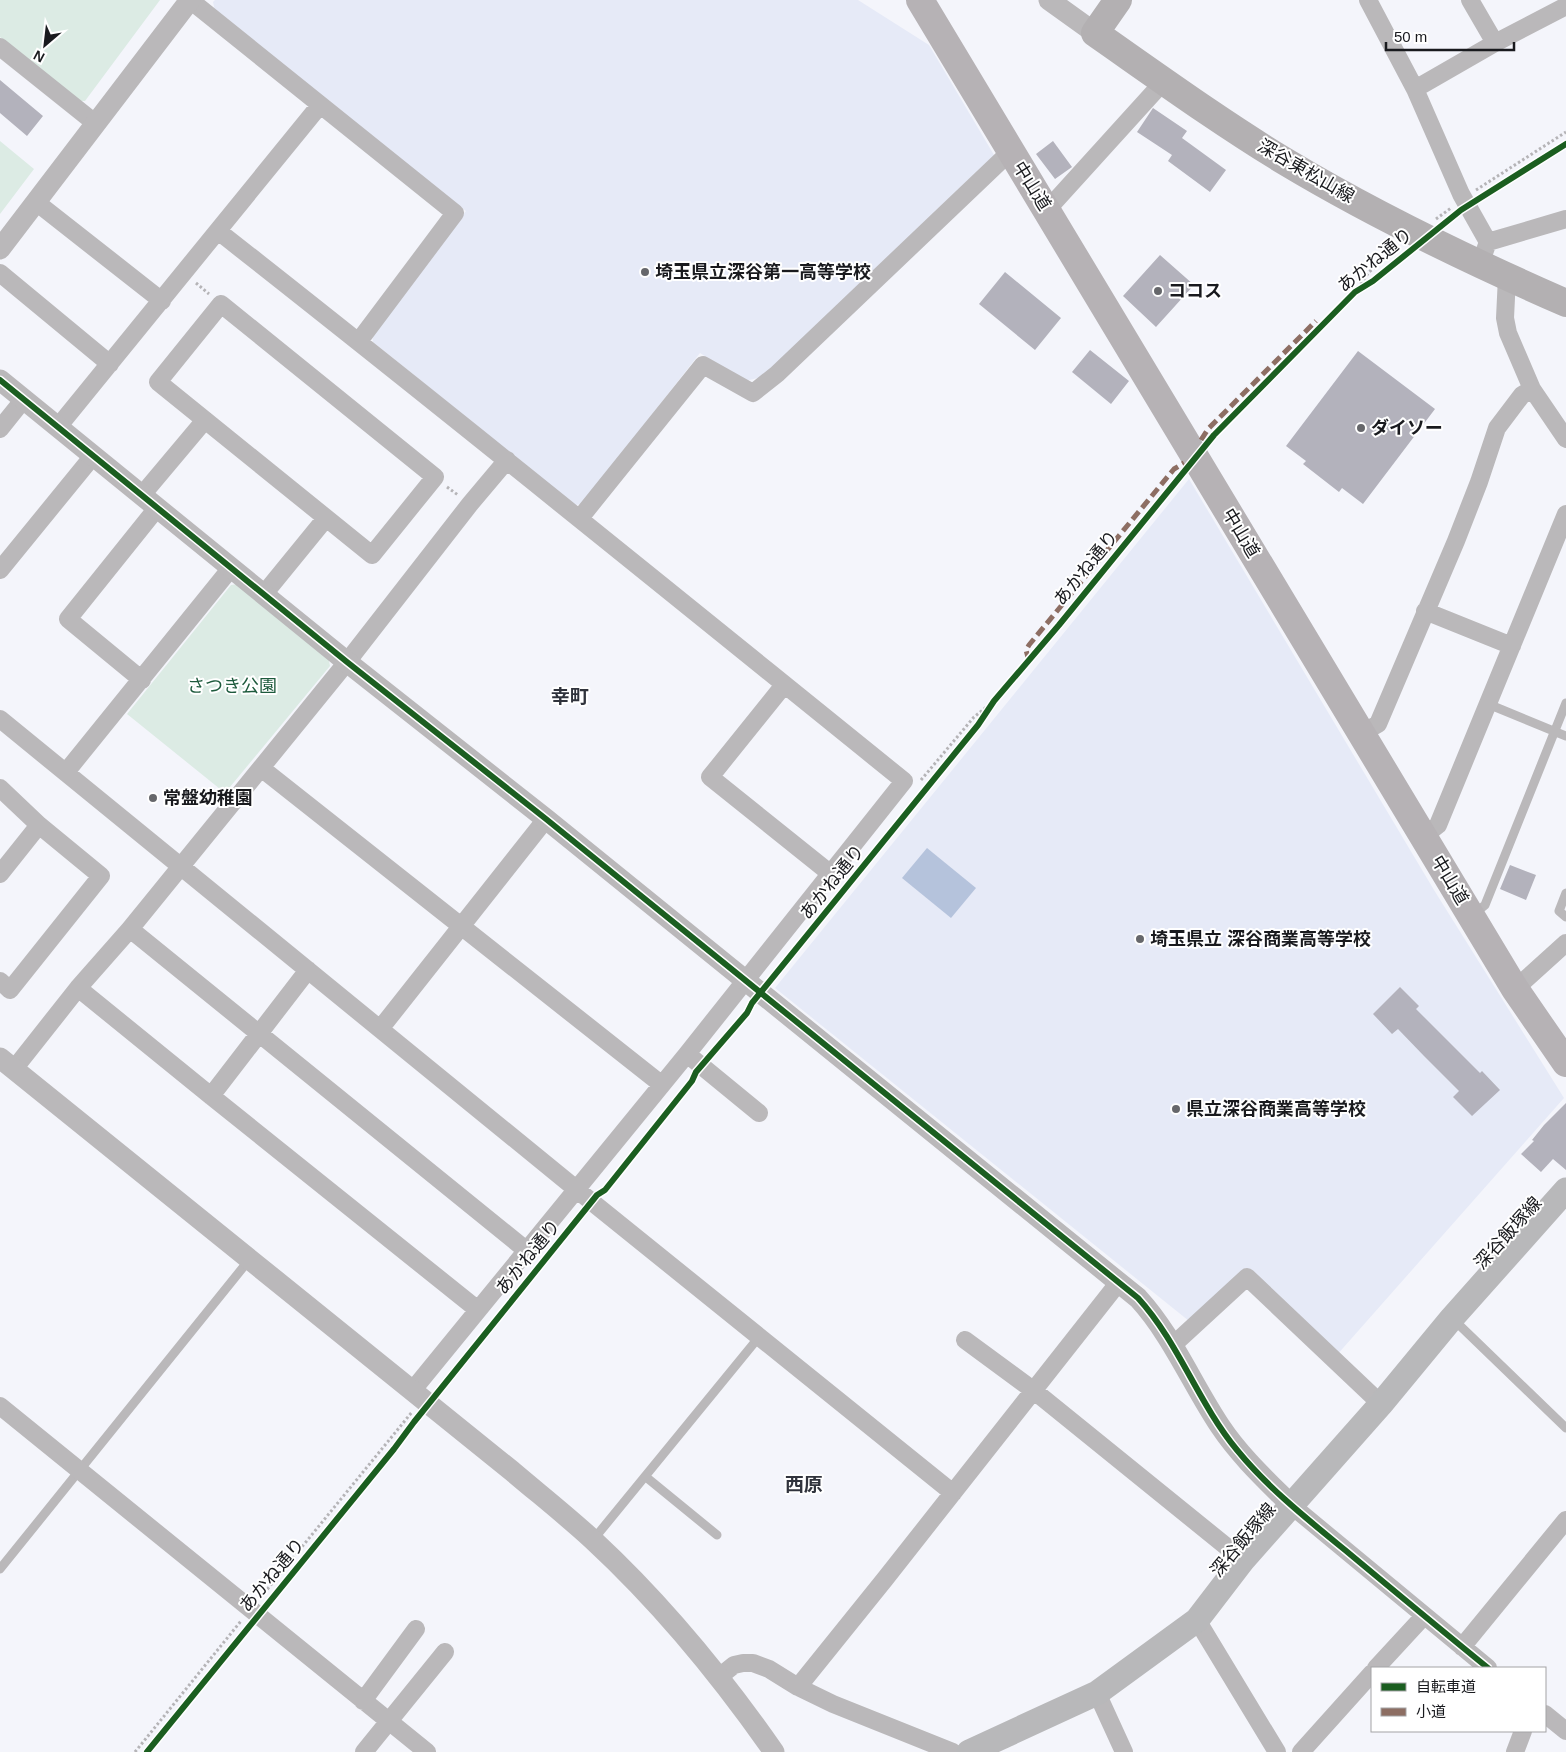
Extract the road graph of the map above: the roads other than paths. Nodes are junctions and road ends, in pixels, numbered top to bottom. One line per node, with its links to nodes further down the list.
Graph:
1 (190, 0): 13 (street); 14 (street)
2 (920, 0): 15 (highway, 中山道)
3 (1049, 0): 8 (street)
4 (1118, 0): 8 (main road)
5 (1368, 0): 12 (street)
6 (1470, 0): 9 (street)
7 (1566, 6): 9 (street)
8 (1095, 33): 11 (main road, 深谷東松山線)
9 (1495, 43): 12 (street)
10 (0, 47): 14 (street)
11 (1164, 81): 17 (street); 21 (main road, 深谷東松山線)
12 (1416, 89): 21 (street)
13 (320, 105): 19 (street); 26 (street)
14 (95, 123): 16 (street)
15 (1011, 152): 17 (highway, 中山道); 40 (street)
16 (36, 202): 20 (street); 24 (street)
17 (1047, 210): 53 (highway, 中山道)
18 (1566, 219): 21 (street)
19 (218, 231): 24 (street); 26 (street)
20 (0, 249)
21 (1484, 253): 23 (main road, 深谷東松山線)
22 (0, 273): 27 (street)
23 (1507, 277): 25 (main road, 深谷東松山線); 29 (street)
24 (162, 301): 27 (street)
25 (1566, 303)
26 (358, 341): 36 (street)
27 (110, 364): 32 (street)
28 (0, 380): 30 (street)
29 (1532, 389): 34 (street); 44 (street)
30 (24, 399): 32 (street); 33 (street)
31 (205, 420): 37 (street); 39 (street); 39 (street)
32 (58, 427): 35 (street)
33 (0, 429)
34 (1566, 439)
35 (92, 456): 37 (street); 42 (street)
36 (507, 460): 40 (street); 46 (street)
37 (150, 502): 41 (street); 47 (street)
38 (1566, 514): 45 (street)
39 (326, 518): 43 (street)
40 (580, 518): 48 (street)
41 (231, 568): 43 (street); 47 (street)
42 (0, 570)
43 (264, 594): 46 (street)
44 (1425, 611): 45 (street); 53 (street)
45 (1512, 646): 50 (street)
46 (347, 662): 55 (street); 58 (street)
47 (142, 680): 56 (street)
48 (784, 685): 63 (street); 63 (street)
49 (1566, 703): 52 (lane)
50 (1488, 704): 52 (lane); 60 (street)
51 (0, 718): 56 (street)
52 (1555, 731): 54 (lane); 65 (lane)
53 (1362, 733): 60 (highway, 中山道)
54 (1566, 736)
55 (261, 768): 61 (street); 67 (street)
56 (66, 772): 61 (street)
57 (0, 788): 59 (street)
58 (546, 819): 67 (street); 71 (street)
59 (39, 825): 62 (street); 74 (street)
60 (1424, 836): 65 (highway, 中山道)
61 (181, 866): 68 (street); 70 (street)
62 (0, 874)
63 (831, 874): 71 (street)
64 (1566, 894): 66 (lane)
65 (1472, 916): 73 (highway, 中山道)
66 (1566, 917)
67 (461, 927): 75 (street); 80 (street)
68 (130, 929): 72 (street); 76 (street)
69 (1566, 943): 73 (street)
70 (308, 970): 75 (street); 76 (street)
71 (745, 980): 77 (street); 87 (street)
72 (78, 988): 79 (street); 81 (street)
73 (1515, 989): 78 (highway, 中山道)
74 (3, 991)
75 (380, 1029): 83 (street)
76 (260, 1034): 81 (street); 85 (street)
77 (687, 1054): 80 (street); 82 (street)
78 (1566, 1063)
79 (7, 1064): 86 (street)
80 (660, 1084): 83 (street)
81 (211, 1096): 88 (street)
82 (759, 1113)
83 (575, 1189): 85 (street); 90 (street)
84 (1566, 1190): 89 (main road, 深谷飯塚線)
85 (526, 1250): 88 (street)
86 (249, 1259): 94 (street); 98 (lane)
87 (1119, 1282): 92 (street); 93 (street)
88 (478, 1310): 94 (street)
89 (1452, 1318): 95 (main road, 深谷飯塚線); 97 (lane)
90 (759, 1337): 99 (lane); 100 (street)
91 (965, 1340): 93 (street)
92 (1172, 1346): 95 (street); 101 (street)
93 (1033, 1390): 100 (street); 105 (street)
94 (412, 1401): 104 (street)
95 (1381, 1404): 101 (main road, 深谷飯塚線)
96 (0, 1406): 98 (street)
97 (1566, 1428)
98 (79, 1470): 106 (lane); 118 (street)
99 (646, 1477): 103 (lane); 104 (lane)
100 (953, 1493): 116 (street)
101 (1291, 1505): 105 (main road, 深谷飯塚線); 107 (street)
102 (1566, 1520): 110 (street)
103 (717, 1535)
104 (593, 1541): 115 (street)
105 (1243, 1560): 108 (main road, 深谷飯塚線)
106 (0, 1569)
107 (1424, 1616): 110 (street); 112 (street)
108 (1196, 1620): 117 (main road, 深谷飯塚線); 129 (street)
109 (416, 1629): 118 (street)
110 (1462, 1646): 113 (street)
111 (445, 1652): 120 (street)
112 (1377, 1667)
113 (1487, 1667)
114 (1371, 1674): 130 (street)
115 (719, 1677): 116 (street); 125 (street)
116 (798, 1687): 126 (street)
117 (1097, 1693): 127 (main road, 深谷飯塚線); 128 (street)
118 (363, 1700): 120 (street)
119 (1546, 1715): 121 (street)
120 (388, 1721): 123 (street); 124 (street)
121 (1566, 1731)
122 (1523, 1732): 131 (street)
123 (364, 1752)
124 (428, 1752)
125 (774, 1752)
126 (953, 1752)
127 (969, 1752)
128 (1124, 1752)
129 (1277, 1752)
130 (1300, 1752)
131 (1515, 1752)

